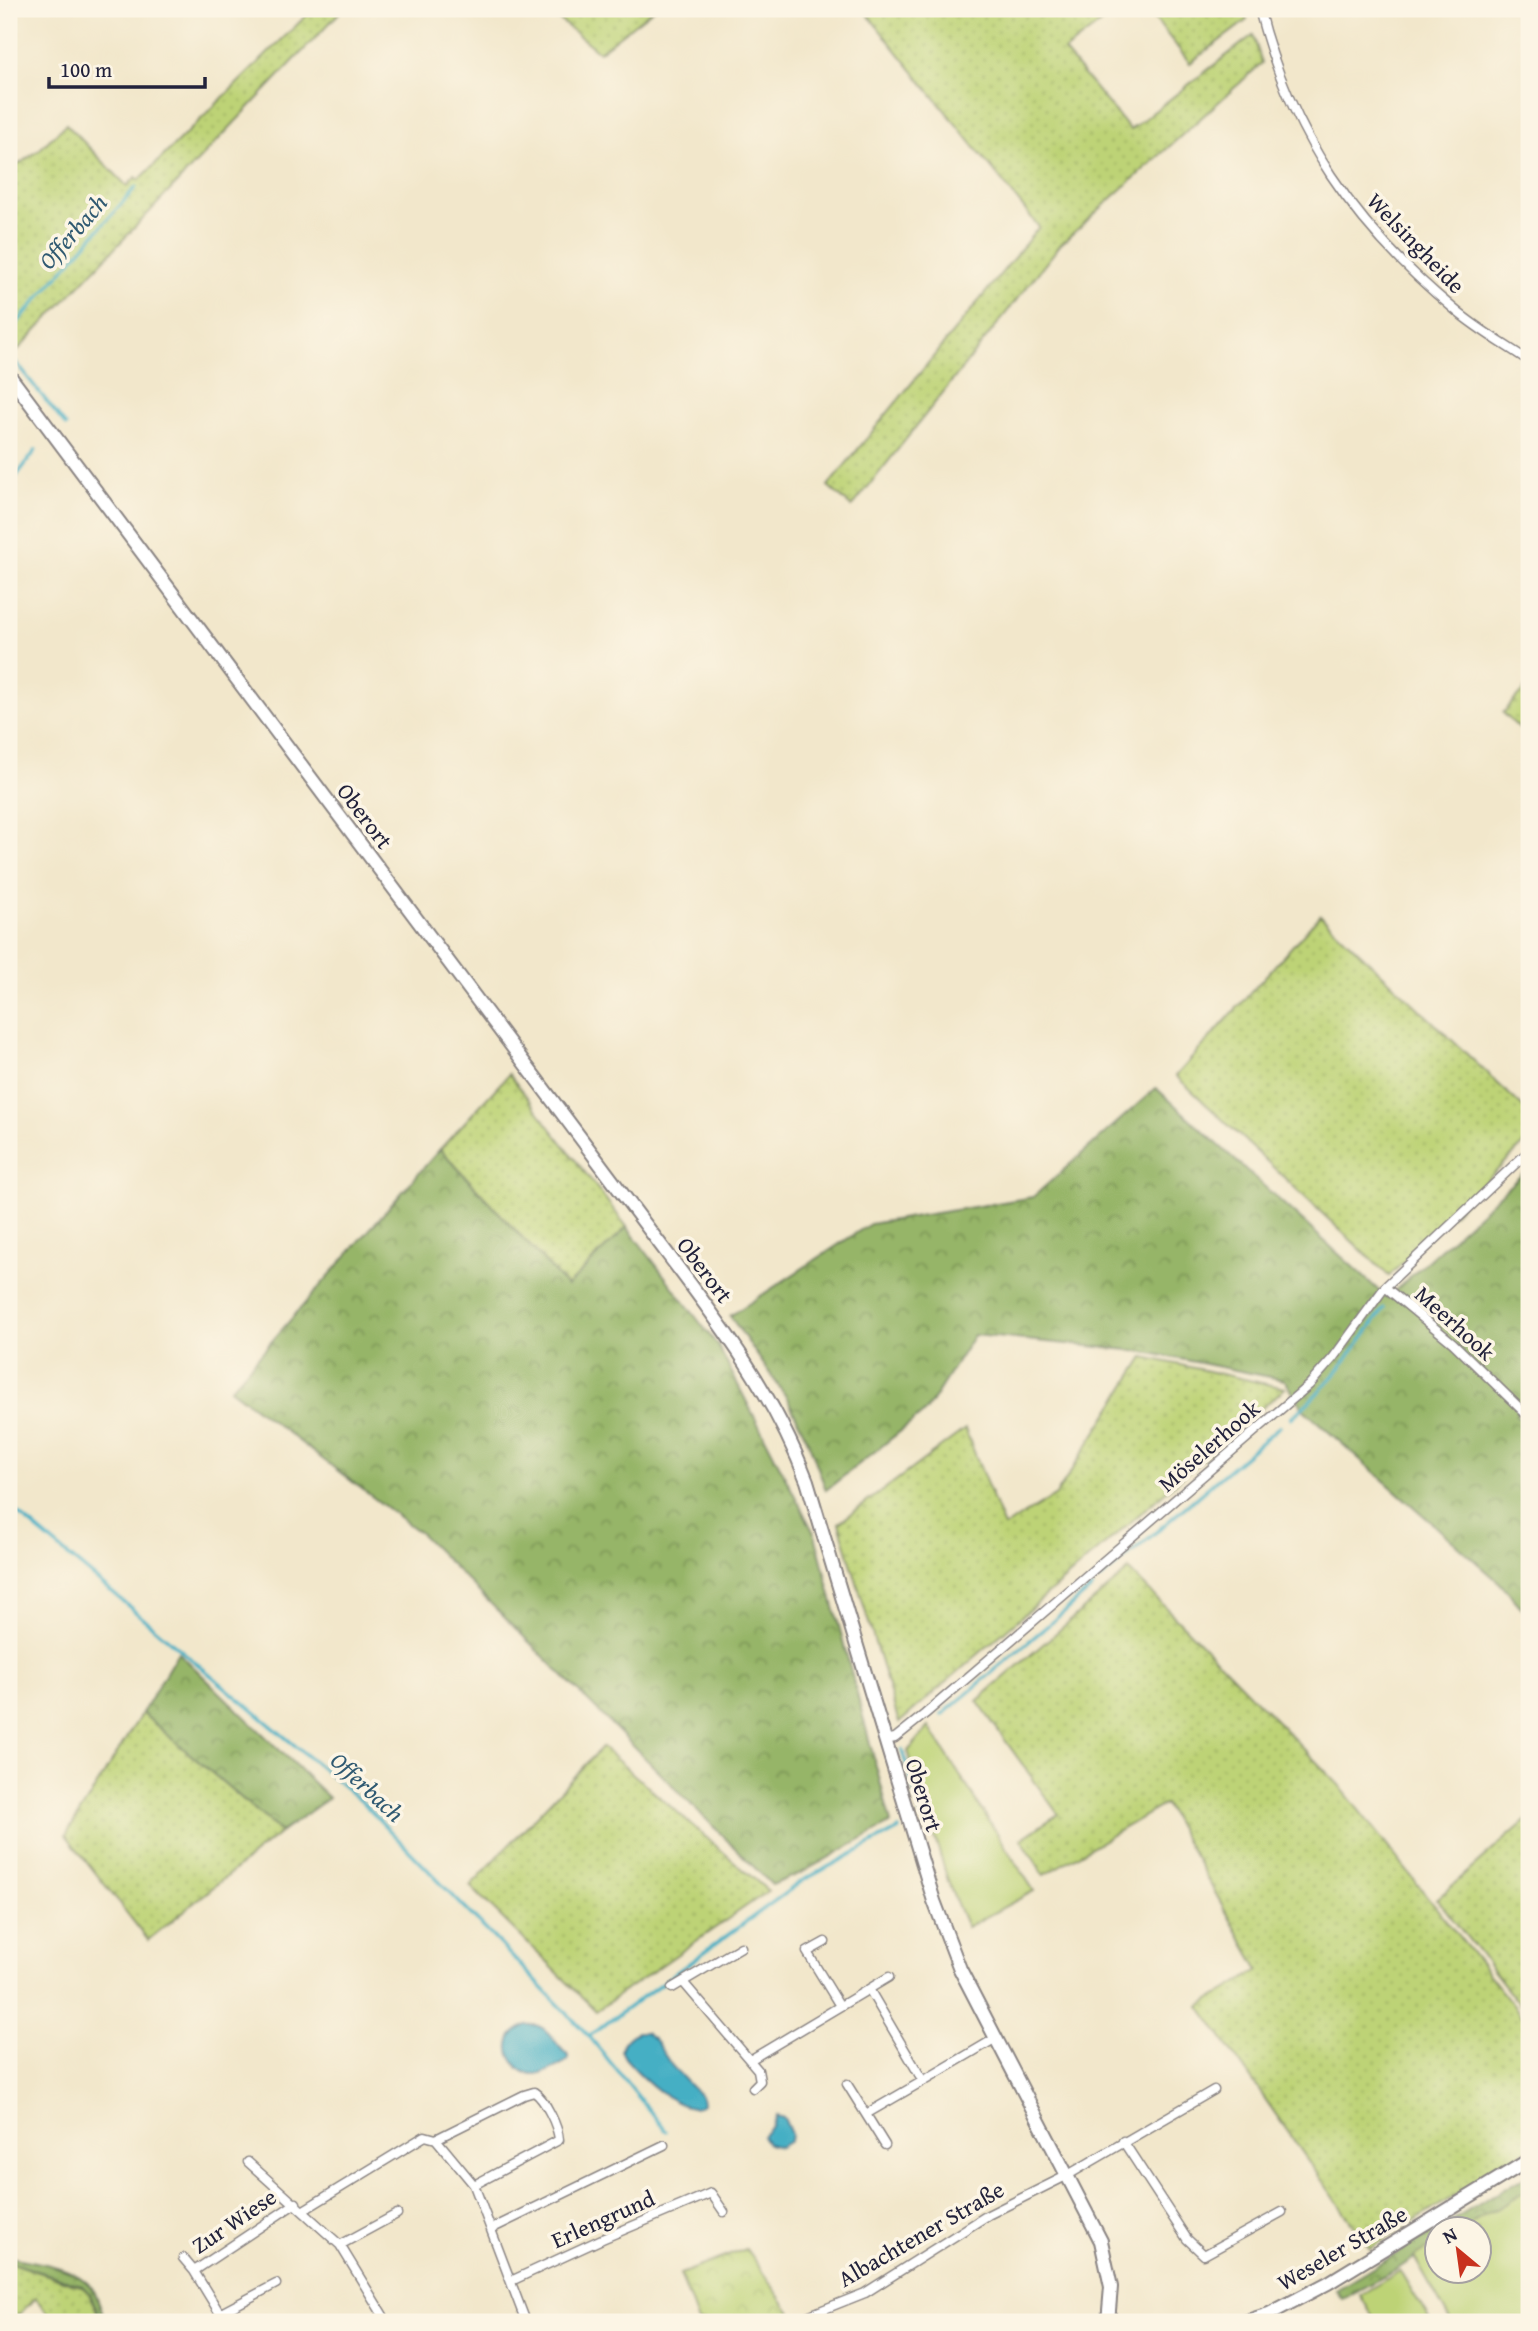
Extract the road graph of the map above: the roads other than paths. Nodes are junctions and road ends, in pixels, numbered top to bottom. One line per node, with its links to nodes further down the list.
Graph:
1 (1259, 9): 2 (street, Welsingheide)
2 (1529, 360)
3 (9, 375): 7 (main road, Oberort)
4 (1529, 1151): 5 (street, Möselerhook)
5 (1385, 1287): 6 (street, Meerhook); 7 (street, Möselerhook)
6 (1529, 1417)
7 (885, 1740): 15 (main road, Oberort)
8 (825, 1942): 14 (street)
9 (741, 1947): 11 (street)
10 (889, 1977): 13 (street)
11 (684, 1982): 12 (street); 16 (street)
12 (671, 1988)
13 (869, 1989): 14 (street); 17 (street)
14 (840, 2006): 16 (street)
15 (996, 2038): 17 (street); 28 (main road, Oberort)
16 (750, 2060): 19 (street)
17 (923, 2081): 21 (street)
18 (847, 2084): 21 (street)
19 (753, 2088)
20 (1214, 2090): 23 (street, Albachtener Straße)
21 (866, 2114): 25 (street)
22 (436, 2140): 29 (street); 29 (street); 31 (street)
23 (1123, 2141): 28 (street, Albachtener Straße); 33 (street)
24 (664, 2145): 35 (street, Erlengrund)
25 (885, 2145)
26 (1529, 2160): 47 (main road, Weseler Straße)
27 (248, 2162): 30 (street)
28 (1068, 2175): 45 (street, Albachtener Straße); 46 (main road, Oberort)
29 (474, 2185): 35 (street)
30 (296, 2203): 31 (street); 38 (street, Zur Wiese)
31 (304, 2210): 36 (street)
32 (724, 2212): 39 (street, Erlengrund)
33 (1282, 2212)
34 (397, 2214): 36 (street)
35 (491, 2229): 39 (street)
36 (340, 2245): 43 (street)
37 (183, 2258): 38 (street, Zur Wiese)
38 (194, 2272): 41 (street, Zur Wiese)
39 (511, 2281): 44 (street)
40 (276, 2284): 41 (street)
41 (221, 2314): 42 (street, Zur Wiese)
42 (225, 2322)
43 (387, 2322)
44 (526, 2322)
45 (792, 2322)
46 (1108, 2322)
47 (1244, 2322)

